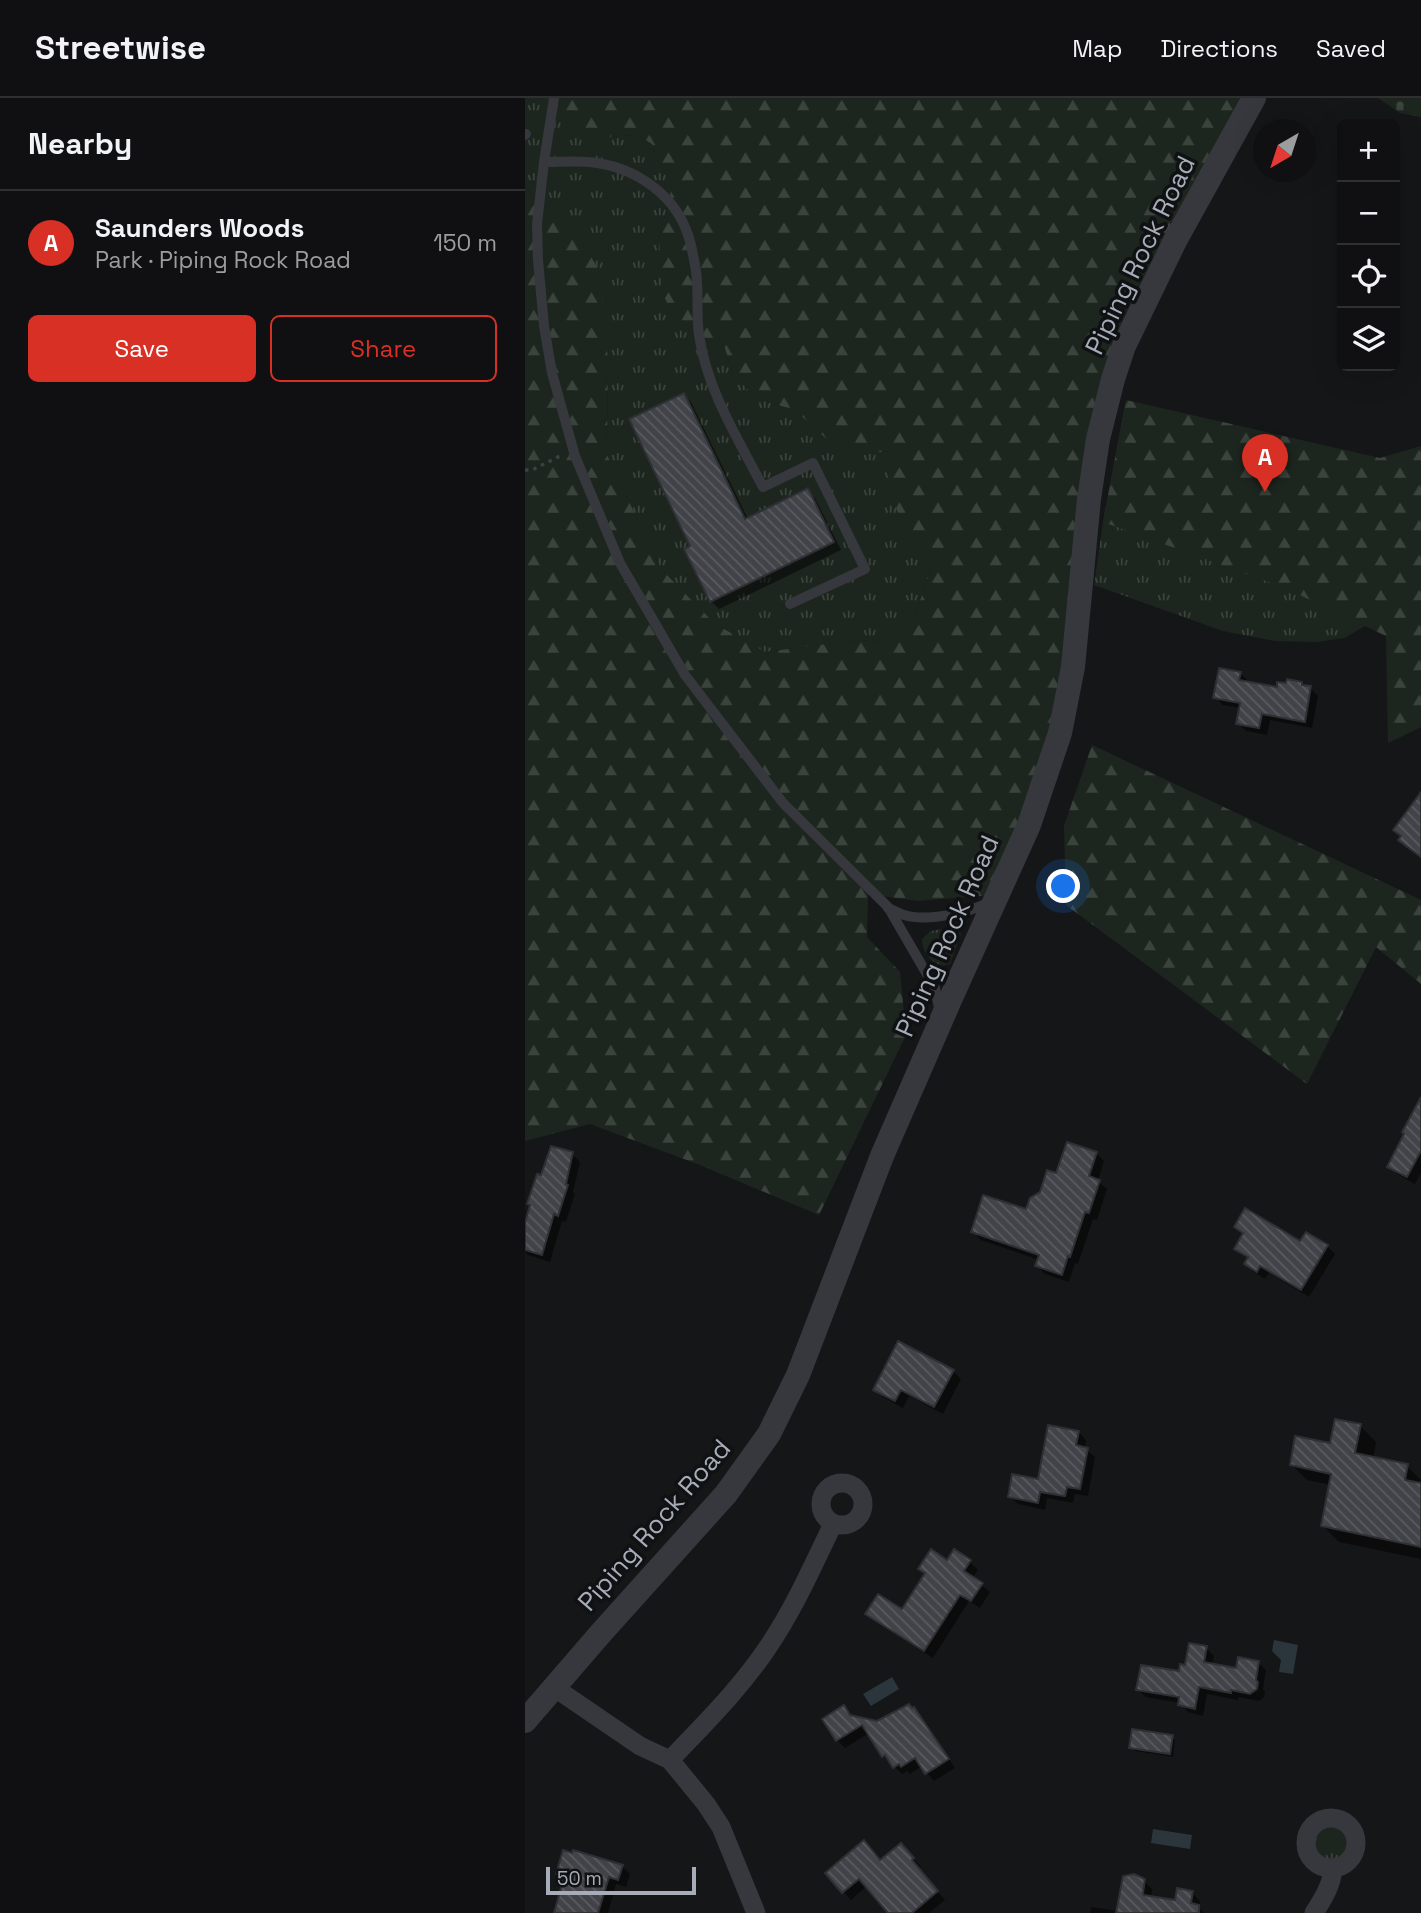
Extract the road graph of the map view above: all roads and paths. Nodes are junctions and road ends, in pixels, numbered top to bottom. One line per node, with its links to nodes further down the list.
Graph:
1 (554, 98): 3 (lane)
2 (1254, 98): 7 (street, Piping Rock Road)
3 (544, 162): 6 (lane); 8 (lane)
4 (560, 456): 5 (path)
5 (525, 470)
6 (790, 604)
7 (996, 899): 8 (lane); 9 (street, Piping Rock Road)
8 (888, 907): 9 (lane)
9 (940, 1023): 11 (street, Piping Rock Road)
10 (833, 1524): 13 (street)
11 (555, 1688): 12 (street, Piping Rock Road); 13 (street)
12 (525, 1721)
13 (670, 1760): 15 (street)
14 (1333, 1868): 16 (street)
15 (756, 1913)
16 (1314, 1913)

